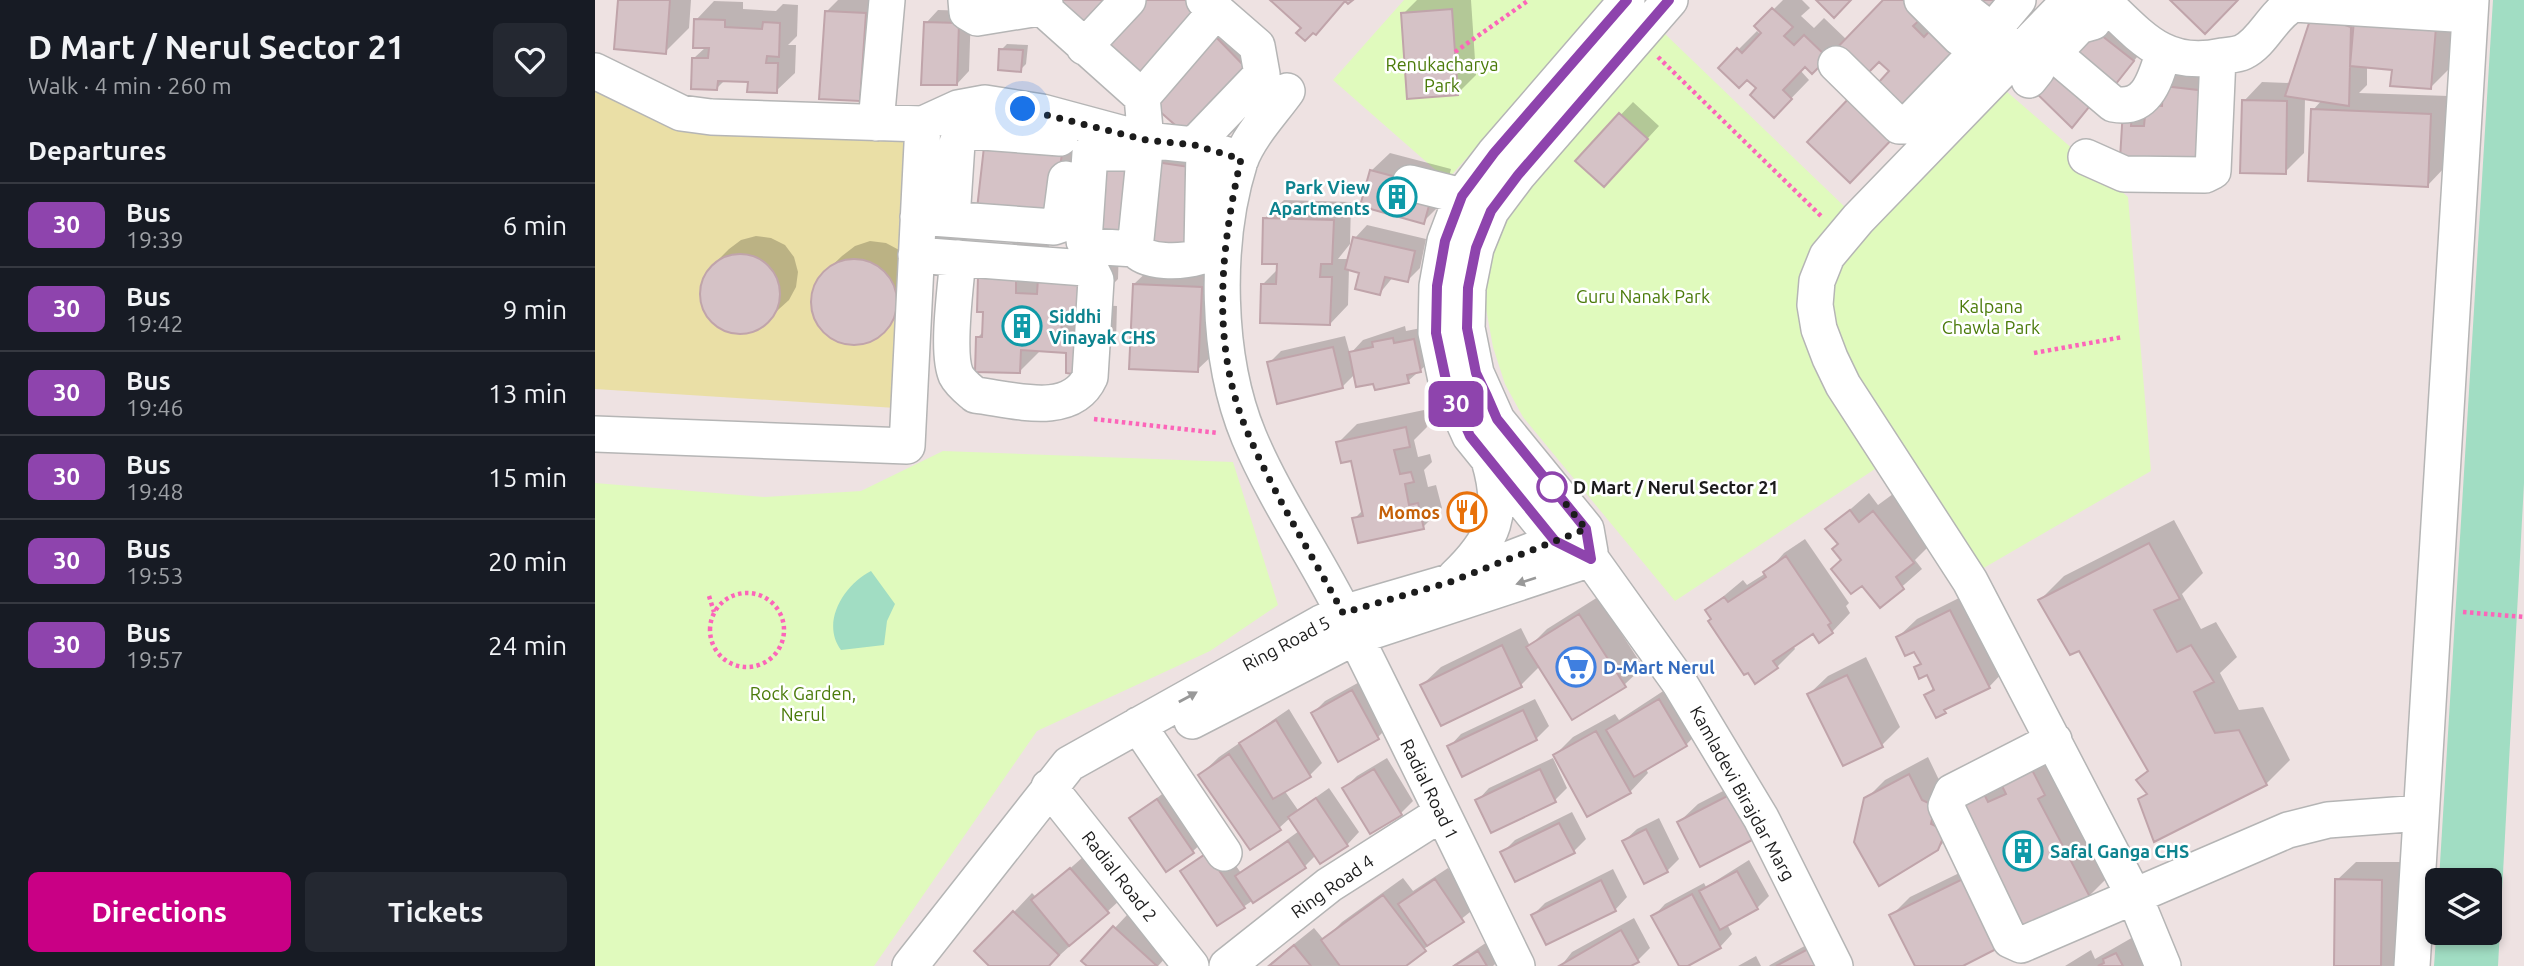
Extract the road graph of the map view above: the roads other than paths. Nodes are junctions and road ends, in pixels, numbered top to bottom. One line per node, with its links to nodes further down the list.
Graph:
1 (887, 0): 23 (street)
2 (966, 0): 11 (street)
3 (1128, 0): 14 (street)
4 (1627, 0): 30 (street, Kamladevi Birajdar Marg)
5 (1669, 0): 40 (street, Kamladevi Birajdar Marg)
6 (1923, 0): 15 (street)
7 (1952, 0): 15 (street)
8 (2018, 0): 15 (street)
9 (2070, 0): 15 (street)
10 (2104, 1): 15 (street); 16 (street)
11 (1045, 3): 14 (street)
12 (1210, 5): 22 (street); 26 (street)
13 (2470, 8): 19 (street); 47 (street)
14 (1084, 47): 22 (street)
15 (2016, 53): 16 (street); 17 (street); 44 (street)
16 (2149, 58): 19 (street); 21 (street)
17 (1836, 64)
18 (595, 71): 23 (street)
19 (2217, 73): 27 (street)
20 (1287, 91): 28 (street)
21 (2106, 94)
22 (1142, 97): 25 (street)
23 (876, 123): 24 (street)
24 (923, 124): 25 (street); 31 (street)
25 (1146, 146): 26 (street); 33 (street); 33 (street)
26 (1199, 147): 28 (street); 33 (street)
27 (2086, 158)
28 (1241, 159): 42 (street, Radial Road 1)
29 (1410, 183): 30 (street)
30 (1462, 196): 39 (street, Kamladevi Birajdar Marg)
31 (918, 217): 32 (street); 34 (street)
32 (952, 219): 32 (street)
33 (1135, 249)
34 (916, 255): 35 (street); 38 (street)
35 (958, 258): 36 (street); 36 (street)
36 (961, 381): 37 (street)
37 (1001, 383)
38 (595, 434)
39 (1489, 459): 40 (street, Kamladevi Birajdar Marg); 41 (street)
40 (1577, 543): 41 (street, Ring Road 5); 42 (street, Ring Road 5, one-way to 42); 54 (street, Kamladevi Birajdar Marg)
41 (1450, 582): 42 (street, Ring Road 5)
42 (1349, 625): 43 (street, Ring Road 5); 46 (street, Radial Road 1)
43 (1143, 734): 45 (street, Ring Road 5); 48 (street)
44 (2054, 740): 49 (street); 49 (street)
45 (1049, 787): 50 (street, Ring Road 5); 51 (street, Radial Road 2)
46 (1442, 813): 52 (street, Ring Road 4); 53 (street, Radial Road 1)
47 (2421, 813): 49 (street); 56 (street)
48 (1224, 853)
49 (2135, 898): 55 (street)
50 (910, 966)
51 (1191, 966)
52 (1227, 966)
53 (1517, 966)
54 (1835, 966)
55 (2163, 966)
56 (2412, 966)

